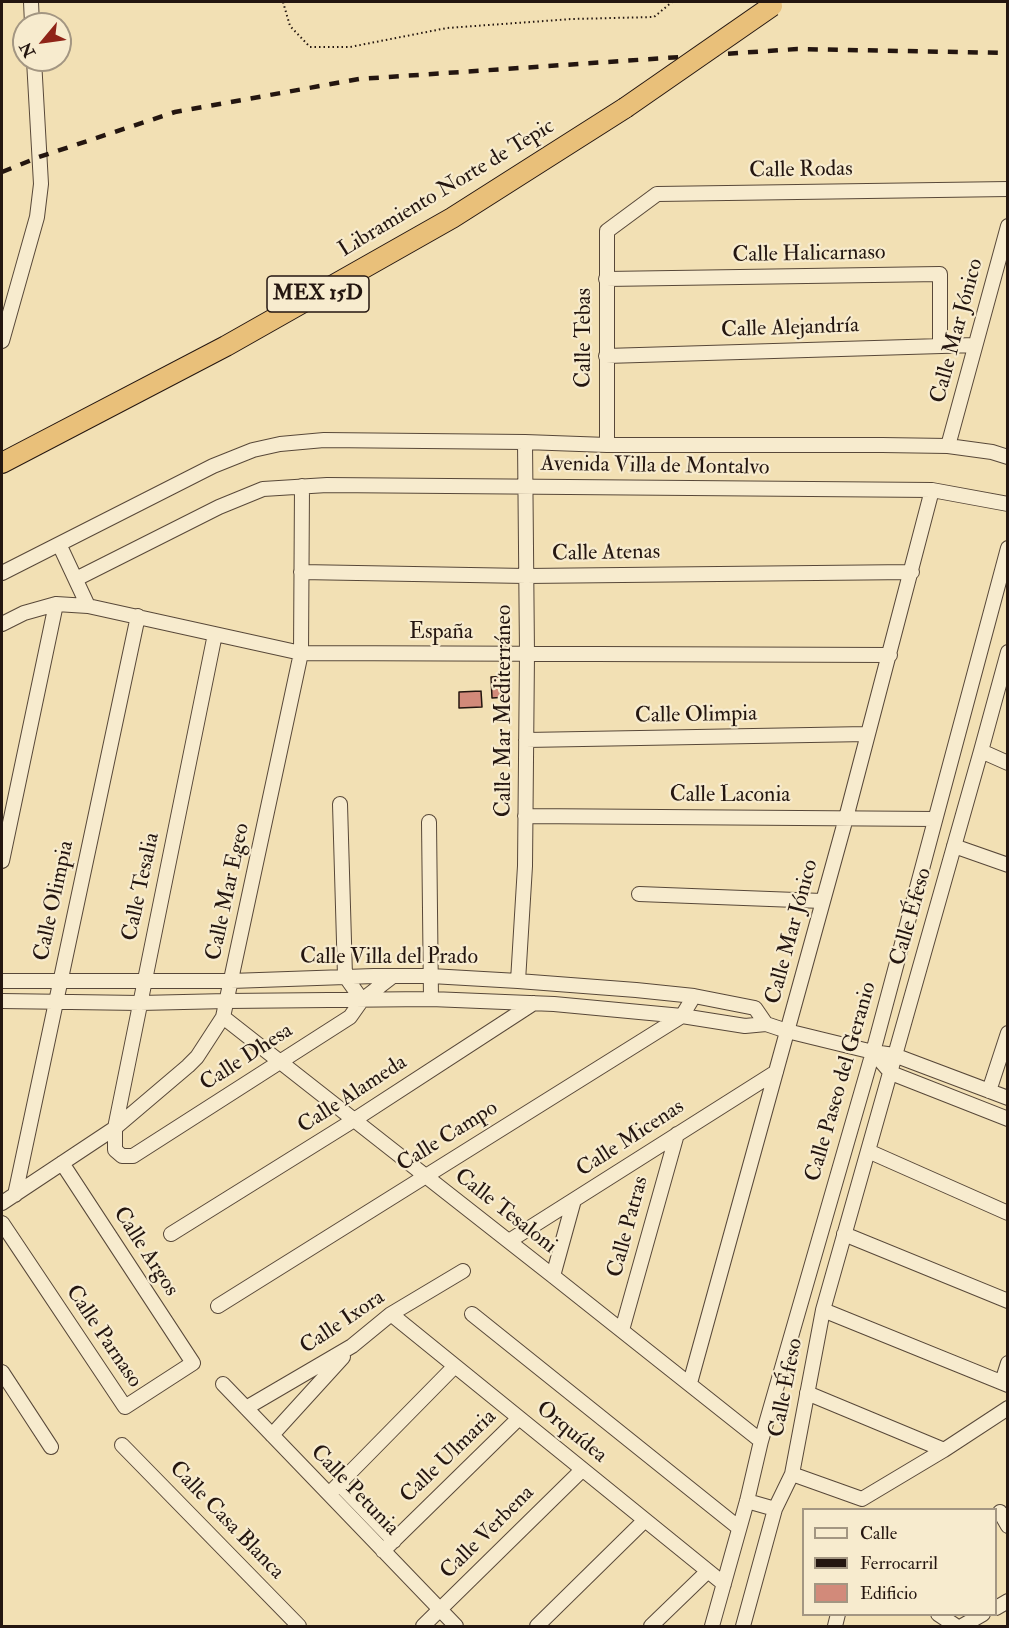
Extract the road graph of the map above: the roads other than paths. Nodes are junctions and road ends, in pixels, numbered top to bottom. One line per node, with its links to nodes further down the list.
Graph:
1 (774, 4): 15 (highway, Libramiento Norte de Tepic / MEX 15D, bridge)
2 (35, 72): 7 (street)
3 (1008, 189): 5 (street, Calle Rodas)
4 (1008, 226): 9 (street, Calle Mar Jónico)
5 (607, 231): 6 (street, Calle Tebas)
6 (606, 279): 8 (street, Calle Halicarnaso); 10 (street, Calle Tebas)
7 (2, 341)
8 (940, 345): 9 (street, Calle Alejandría); 10 (street, Calle Alejandría)
9 (975, 345): 13 (street, Calle Mar Jónico)
10 (606, 357): 12 (street, Calle Tebas)
11 (525, 442): 12 (street, Avenida Villa de Montalvo); 17 (street, Calle Mar Mediterráneo); 20 (street, Avenida Villa de Montalvo)
12 (607, 445): 13 (street, Avenida Villa de Montalvo)
13 (948, 446): 14 (street, Avenida Villa de Montalvo)
14 (1008, 457)
15 (2, 463)
16 (302, 486): 17 (street, Avenida Villa de Montalvo); 22 (street, Calle Mar Egeo); 26 (street, Avenida Villa de Montalvo)
17 (525, 486): 18 (street, Avenida Villa de Montalvo); 25 (street, Calle Mar Mediterráneo)
18 (932, 490): 19 (street, Avenida Villa de Montalvo); 23 (street, Calle Mar Jónico)
19 (1008, 504)
20 (59, 544): 24 (street, Avenida Villa de Montalvo); 26 (street)
21 (1008, 548): 44 (street, Calle Paseo del Geranio)
22 (301, 572): 25 (street, Calle Atenas); 33 (street, Calle Mar Egeo)
23 (912, 572): 25 (street, Calle Atenas); 35 (street, Calle Mar Jónico)
24 (2, 573)
25 (526, 576): 34 (street, Calle Mar Mediterráneo)
26 (76, 579): 28 (street)
27 (56, 603): 28 (street, España); 30 (street, España); 47 (street)
28 (88, 606): 29 (street, España)
29 (138, 616): 31 (street, España); 55 (street, Calle Olimpia)
30 (2, 624)
31 (215, 634): 33 (street, España); 58 (street, Calle Tesalia)
32 (1008, 652): 36 (street, Calle Éfeso)
33 (301, 653): 34 (street, España); 56 (street, Calle Mar Egeo)
34 (527, 654): 35 (street, España); 38 (street, Calle Mar Mediterráneo)
35 (890, 655): 37 (street, Calle Mar Jónico)
36 (1005, 672): 39 (street, Calle Éfeso)
37 (867, 734): 38 (street, Calle Olimpia); 43 (street, Calle Mar Jónico)
38 (526, 741): 42 (street, Calle Mar Mediterráneo)
39 (981, 751): 40 (street); 46 (street, Calle Éfeso)
40 (1008, 763)
41 (340, 804): 51 (street)
42 (525, 816): 43 (street, Calle Laconia); 57 (street, Calle Mar Mediterráneo)
43 (846, 818): 44 (street, Calle Laconia); 50 (street, Calle Mar Jónico)
44 (935, 819): 73 (street, Calle Paseo del Geranio)
45 (429, 822): 53 (street)
46 (954, 846): 48 (street); 74 (street, Calle Éfeso)
47 (2, 861)
48 (1008, 866)
49 (639, 894): 50 (street)
50 (822, 901): 71 (street, Calle Mar Jónico)
51 (345, 976): 52 (street, Calle Villa del Prado); 56 (street, Calle Villa del Prado); 62 (street)
52 (393, 976): 53 (street, Calle Villa del Prado); 62 (street, Calle Dhesa)
53 (431, 976): 57 (street, Calle Villa del Prado); 61 (street)
54 (2, 981): 55 (street, Calle Villa del Prado)
55 (60, 981): 58 (street, Calle Villa del Prado); 65 (street, Calle Olimpia)
56 (231, 981): 58 (street, Calle Villa del Prado); 64 (street, Calle Mar Egeo)
57 (518, 981): 59 (street, Calle Villa del Prado)
58 (144, 982): 66 (street, Calle Tesalia)
59 (550, 984): 60 (street, Calle Villa del Prado); 67 (street, Calle Alameda)
60 (694, 996): 68 (street, Calle Campo); 70 (street, Calle Villa del Prado)
61 (431, 999): 62 (street, Calle Villa del Prado); 67 (street, Calle Villa del Prado)
62 (362, 1000): 64 (street, Calle Villa del Prado); 75 (street, Calle Dhesa)
63 (2, 1001): 65 (street, Calle Villa del Prado)
64 (227, 1001): 66 (street, Calle Villa del Prado); 69 (street, Calle Mar Egeo)
65 (56, 1002): 66 (street, Calle Villa del Prado); 88 (street, Calle Olimpia)
66 (140, 1003): 82 (street, Calle Tesalia)
67 (534, 1004): 68 (street, Calle Villa del Prado); 81 (street, Calle Alameda)
68 (682, 1016): 70 (street, Calle Villa del Prado); 87 (street, Calle Campo)
69 (223, 1017): 75 (street, Calle Tesaloni); 82 (street, Calle Mar Egeo)
70 (766, 1024): 71 (street, Calle Villa del Prado)
71 (788, 1031): 73 (street, Calle Villa del Prado); 76 (street, Calle Mar Jónico)
72 (1008, 1033): 78 (street)
73 (873, 1052): 74 (street, Calle Villa del Prado); 77 (street); 117 (street, Calle Paseo del Geranio)
74 (894, 1055): 77 (street, Calle Éfeso); 78 (street, Calle Villa del Prado)
75 (279, 1061): 81 (street, Calle Tesaloni); 84 (street, Calle Dhesa)
76 (776, 1072): 83 (street, Calle Micenas); 109 (street, Calle Mar Jónico)
77 (891, 1073): 80 (street); 85 (street, Calle Éfeso)
78 (989, 1090): 79 (street, Calle Villa del Prado)
79 (1008, 1098)
80 (1008, 1119)
81 (354, 1120): 87 (street, Calle Tesaloni); 93 (street, Calle Alameda)
82 (115, 1128): 84 (street, Calle Tesalia); 86 (street, Calle Mar Egeo)
83 (677, 1134): 89 (street, Calle Micenas); 103 (street, Calle Patras)
84 (116, 1150)
85 (868, 1151): 91 (street); 94 (street, Calle Éfeso)
86 (62, 1163): 88 (street, Calle Mar Egeo); 105 (street, Calle Argos)
87 (425, 1177): 95 (street, Calle Tesaloni); 99 (street, Calle Campo)
88 (15, 1195): 90 (street, Calle Mar Egeo)
89 (574, 1200): 95 (street, Calle Micenas); 97 (street)
90 (2, 1203)
91 (1008, 1213)
92 (2, 1223): 105 (street, Calle Parnaso)
93 (171, 1234)
94 (844, 1234): 98 (street); 100 (street, Calle Éfeso)
95 (509, 1241): 97 (street, Calle Tesaloni)
96 (463, 1270): 101 (street, Calle Ixora)
97 (553, 1276): 103 (street, Calle Tesaloni)
98 (1008, 1301)
99 (218, 1306)
100 (823, 1310): 110 (street); 112 (street, Calle Éfeso)
101 (391, 1314): 104 (street, Calle Ixora); 107 (street, Orquídea)
102 (472, 1314): 130 (street)
103 (622, 1330): 109 (street, Calle Tesaloni)
104 (352, 1346): 113 (street, Calle Ixora); 116 (street)
105 (193, 1363)
106 (1008, 1363): 110 (street)
107 (455, 1366): 115 (street, Orquídea); 123 (street)
108 (2, 1371): 119 (street)
109 (690, 1383): 117 (street, Calle Tesaloni)
110 (1005, 1383)
111 (223, 1384): 113 (street, Calle Petunia)
112 (807, 1393): 120 (street); 122 (street, Calle Éfeso)
113 (246, 1408): 116 (street, Calle Petunia)
114 (1008, 1408): 120 (street)
115 (519, 1418): 121 (street, Orquídea); 131 (street, Calle Ulmaria)
116 (272, 1435): 124 (street, Calle Petunia)
117 (761, 1441): 125 (street, Calle Paseo del Geranio)
118 (122, 1445): 137 (street, Calle Casa Blanca)
119 (51, 1447)
120 (944, 1450): 122 (street)
121 (582, 1470): 128 (street, Orquídea); 134 (street, Calle Verbena)
122 (792, 1474): 126 (street)
123 (339, 1484): 124 (street); 131 (street)
124 (329, 1494): 131 (street, Calle Petunia)
125 (747, 1501): 126 (street); 130 (street, Calle Paseo del Geranio)
126 (775, 1509): 143 (street)
127 (1001, 1512): 129 (street)
128 (645, 1520): 132 (street, Orquídea); 140 (street)
129 (1008, 1526)
130 (739, 1528): 133 (street, Calle Paseo del Geranio)
131 (388, 1546): 134 (street, Calle Petunia)
132 (708, 1571): 133 (street, Orquídea); 141 (street)
133 (724, 1584): 142 (street, Calle Paseo del Geranio)
134 (440, 1610): 138 (street, Calle Verbena); 139 (street, Calle Petunia)
135 (941, 1616): 144 (street)
136 (980, 1616): 145 (street)
137 (299, 1626)
138 (423, 1626)
139 (456, 1626)
140 (537, 1626)
141 (651, 1626)
142 (712, 1626)
143 (743, 1626)
144 (956, 1626)
145 (962, 1626)

